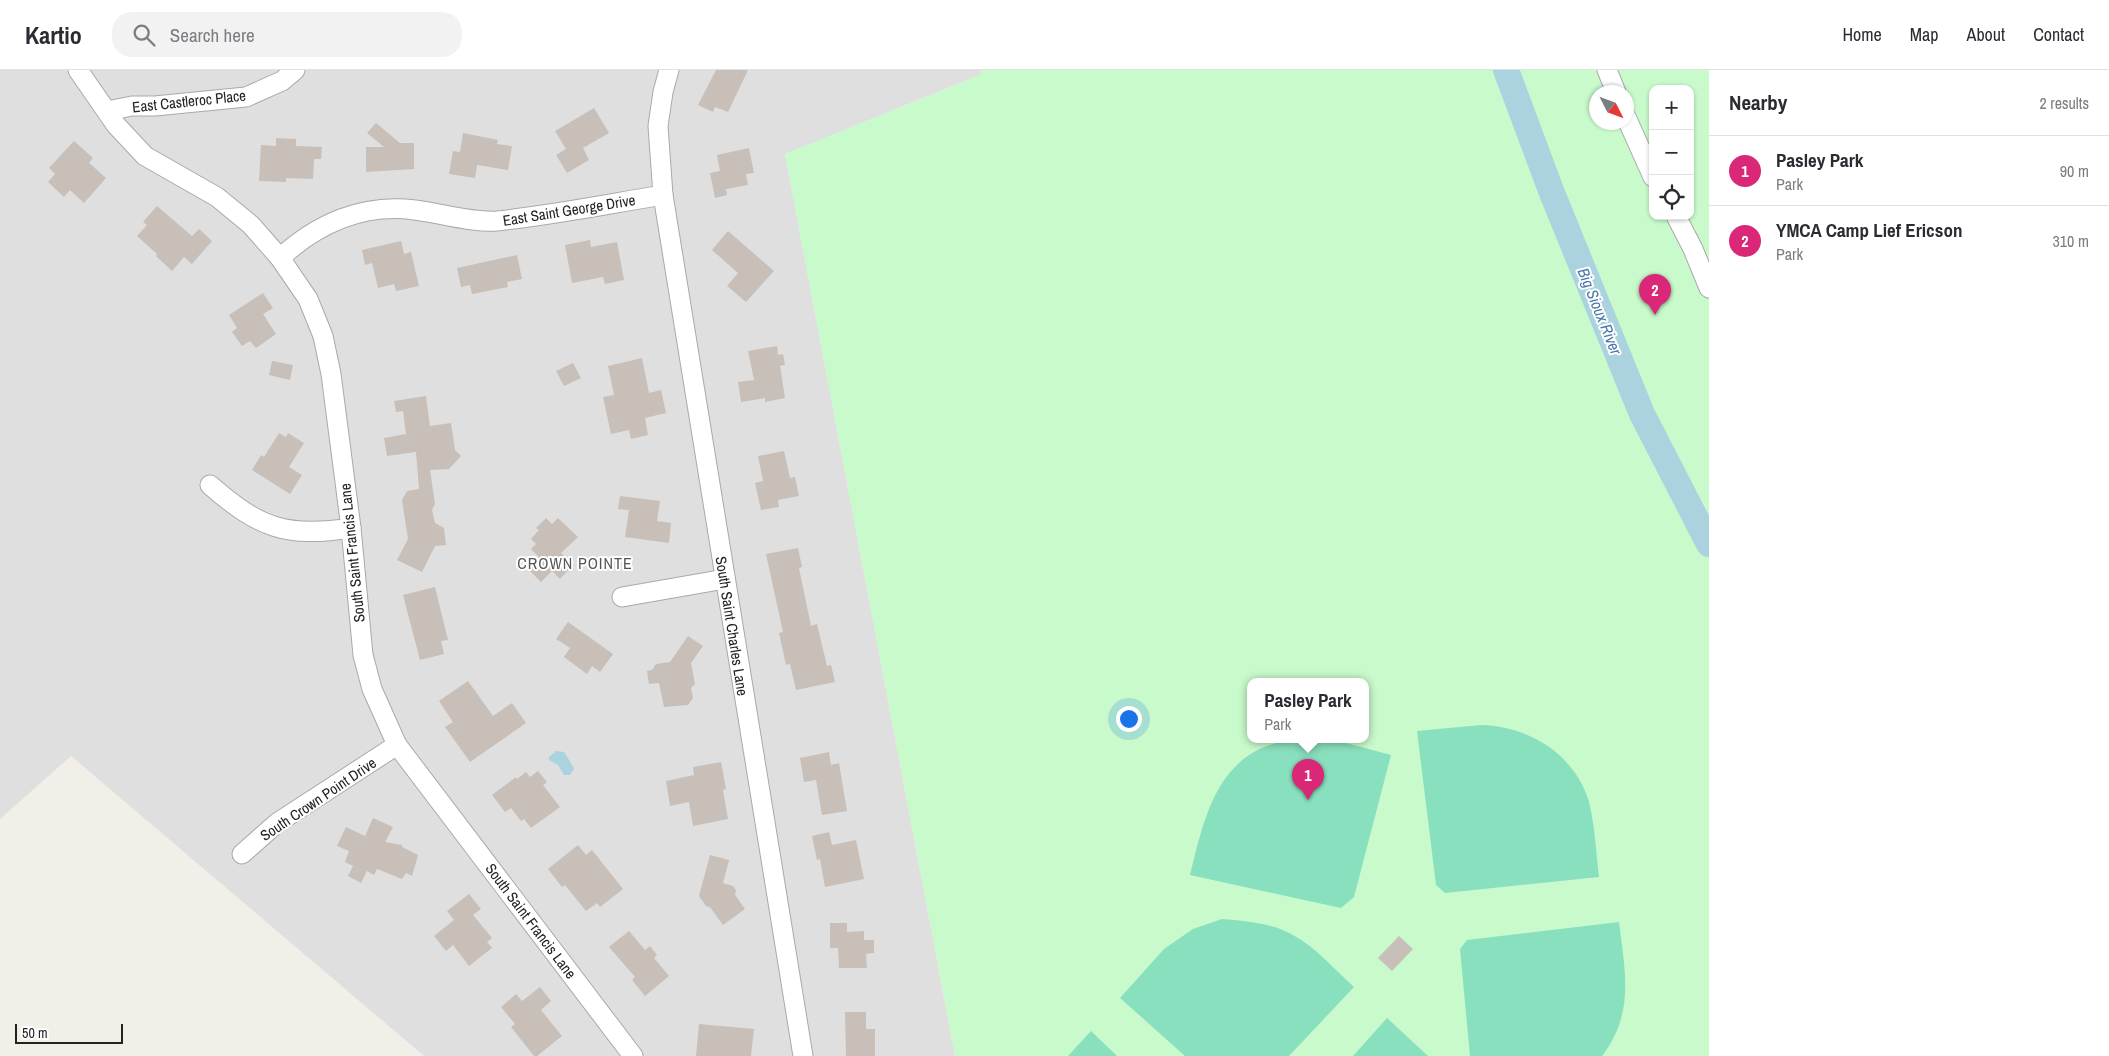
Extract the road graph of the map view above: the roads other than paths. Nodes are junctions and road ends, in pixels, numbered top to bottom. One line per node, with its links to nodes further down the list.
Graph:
1 (78, 70): 6 (street, South Saint Francis Lane)
2 (295, 70): 6 (street, East Castleroc Place)
3 (669, 70): 9 (street, South Saint Charles Lane)
4 (1607, 70): 5 (street)
5 (1613, 85)
6 (107, 110): 11 (street, South Saint Francis Lane)
7 (1632, 130): 8 (street)
8 (1652, 175)
9 (663, 195): 11 (street, East Saint George Drive); 15 (street, South Saint Charles Lane)
10 (1678, 220): 12 (street)
11 (280, 258): 14 (street, South Saint Francis Lane)
12 (1709, 288)
13 (210, 485): 14 (street)
14 (351, 528): 17 (street, South Saint Francis Lane)
15 (725, 579): 16 (street); 20 (street, South Saint Charles Lane)
16 (622, 597)
17 (397, 745): 18 (street, South Crown Point Drive); 19 (street, South Saint Francis Lane)
18 (242, 854)
19 (633, 1056)
20 (803, 1056)

